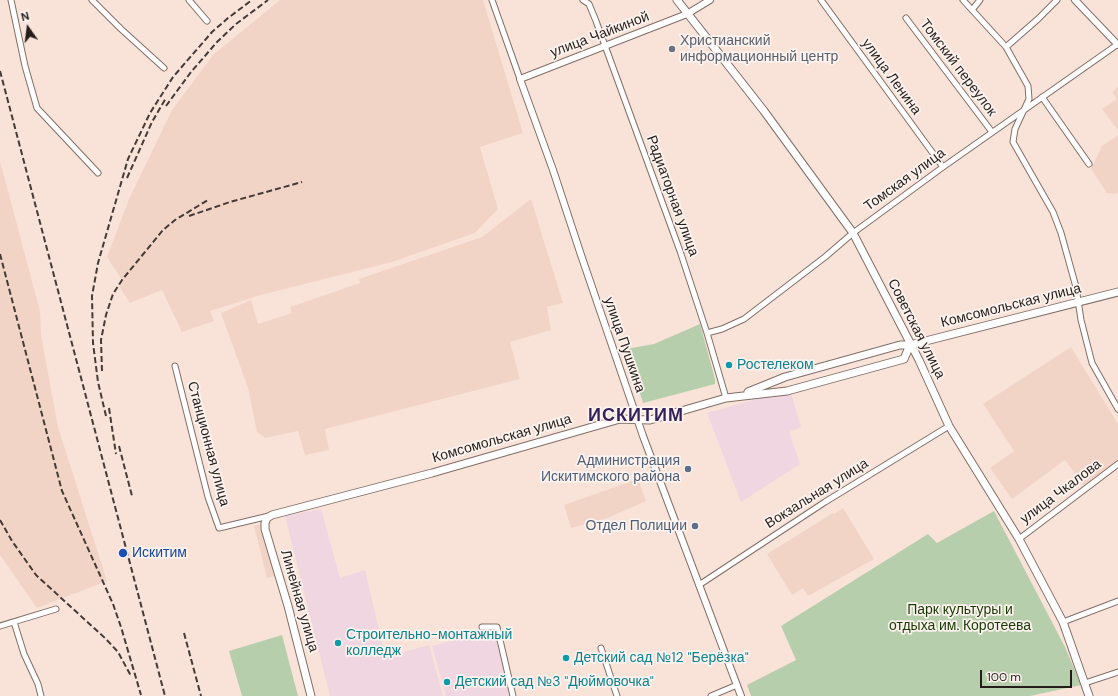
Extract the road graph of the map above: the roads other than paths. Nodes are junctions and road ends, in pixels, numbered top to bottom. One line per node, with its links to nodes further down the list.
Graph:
1 (11, 0): 28 (street)
2 (92, 0): 21 (street)
3 (189, 0): 17 (street)
4 (492, 0): 22 (street, улица Пушкина)
5 (583, 0): 13 (street, Радиаторная улица)
6 (677, 0): 15 (main road, Советская улица)
7 (710, 0): 15 (street, улица Чайкиной)
8 (821, 0): 27 (street, улица Ленина)
9 (963, 0): 14 (street)
10 (980, 0): 14 (street)
11 (1057, 0): 20 (street)
12 (1075, 0): 18 (street)
13 (591, 2): 19 (street, Радиаторная улица)
14 (972, 10): 20 (street)
15 (687, 14): 19 (street, улица Чайкиной); 29 (main road, Советская улица)
16 (906, 18): 25 (street, Томский переулок)
17 (207, 21)
18 (1118, 45): 23 (street, Томская улица)
19 (606, 46): 22 (street, улица Чайкиной); 32 (street, Радиаторная улица)
20 (1006, 47): 24 (street)
21 (164, 68)
22 (520, 79): 38 (street, улица Пушкина)
23 (1042, 97): 24 (street, Томская улица); 26 (street)
24 (1024, 111): 25 (street, Томская улица); 31 (street)
25 (992, 132): 27 (street, Томская улица)
26 (1090, 164)
27 (942, 167): 29 (street, Томская улица)
28 (98, 174)
29 (853, 233): 32 (street, Томская улица); 33 (main road, Советская улица)
30 (1118, 292): 31 (main road, Комсомольская улица)
31 (1078, 302): 33 (main road, Комсомольская улица); 37 (street)
32 (707, 333): 36 (street, Радиаторная улица)
33 (910, 345): 35 (main road, Комсомольская улица); 35 (main road, Комсомольская улица); 39 (main road, Советская улица)
34 (175, 366): 41 (street, Станционная улица)
35 (741, 396): 36 (main road, Комсомольская улица)
36 (726, 398): 38 (main road, Комсомольская улица)
37 (1118, 409)
38 (637, 420): 41 (main road, Комсомольская улица); 43 (street, улица Пушкина)
39 (949, 426): 42 (main road, Советская улица); 43 (street, Вокзальная улица)
40 (1118, 464): 42 (street, улица Чкалова)
41 (272, 515): 55 (main road, Линейная улица)
42 (1019, 539): 47 (main road, Советская улица)
43 (698, 585): 53 (street, улица Пушкина)
44 (1118, 601): 47 (street)
45 (56, 609): 46 (street)
46 (14, 622): 48 (street); 54 (street)
47 (1063, 622): 52 (main road, Советская улица)
48 (0, 626)
49 (482, 627): 56 (street)
50 (601, 648): 57 (street)
51 (1118, 672): 52 (street)
52 (1085, 683): 60 (main road, Советская улица)
53 (737, 685): 58 (street); 59 (street, улица Пушкина)
54 (41, 696)
55 (311, 696)
56 (513, 696)
57 (617, 696)
58 (711, 696)
59 (741, 696)
60 (1089, 696)

